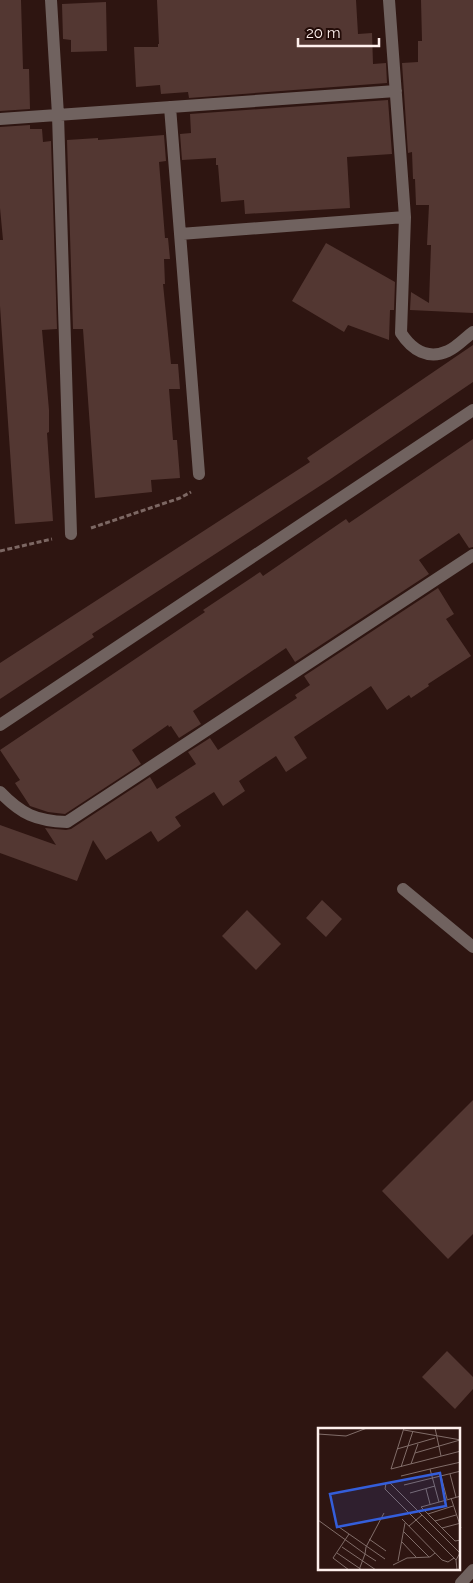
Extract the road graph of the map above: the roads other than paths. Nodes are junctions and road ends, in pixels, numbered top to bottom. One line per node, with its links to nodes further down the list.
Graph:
1 (51, 0): 5 (street)
2 (389, 0): 3 (street)
3 (396, 91): 4 (street); 7 (street)
4 (170, 107): 5 (street); 8 (street)
5 (58, 115): 6 (street); 12 (street)
6 (0, 119)
7 (405, 217): 8 (street); 9 (street)
8 (180, 234): 11 (street)
9 (473, 332)
10 (473, 410): 14 (street)
11 (199, 474)
12 (71, 534)
13 (473, 555): 15 (street)
14 (0, 725)
15 (0, 792)
16 (403, 889): 17 (street)
17 (473, 947)
18 (473, 1570): 19 (street)
19 (461, 1583)

